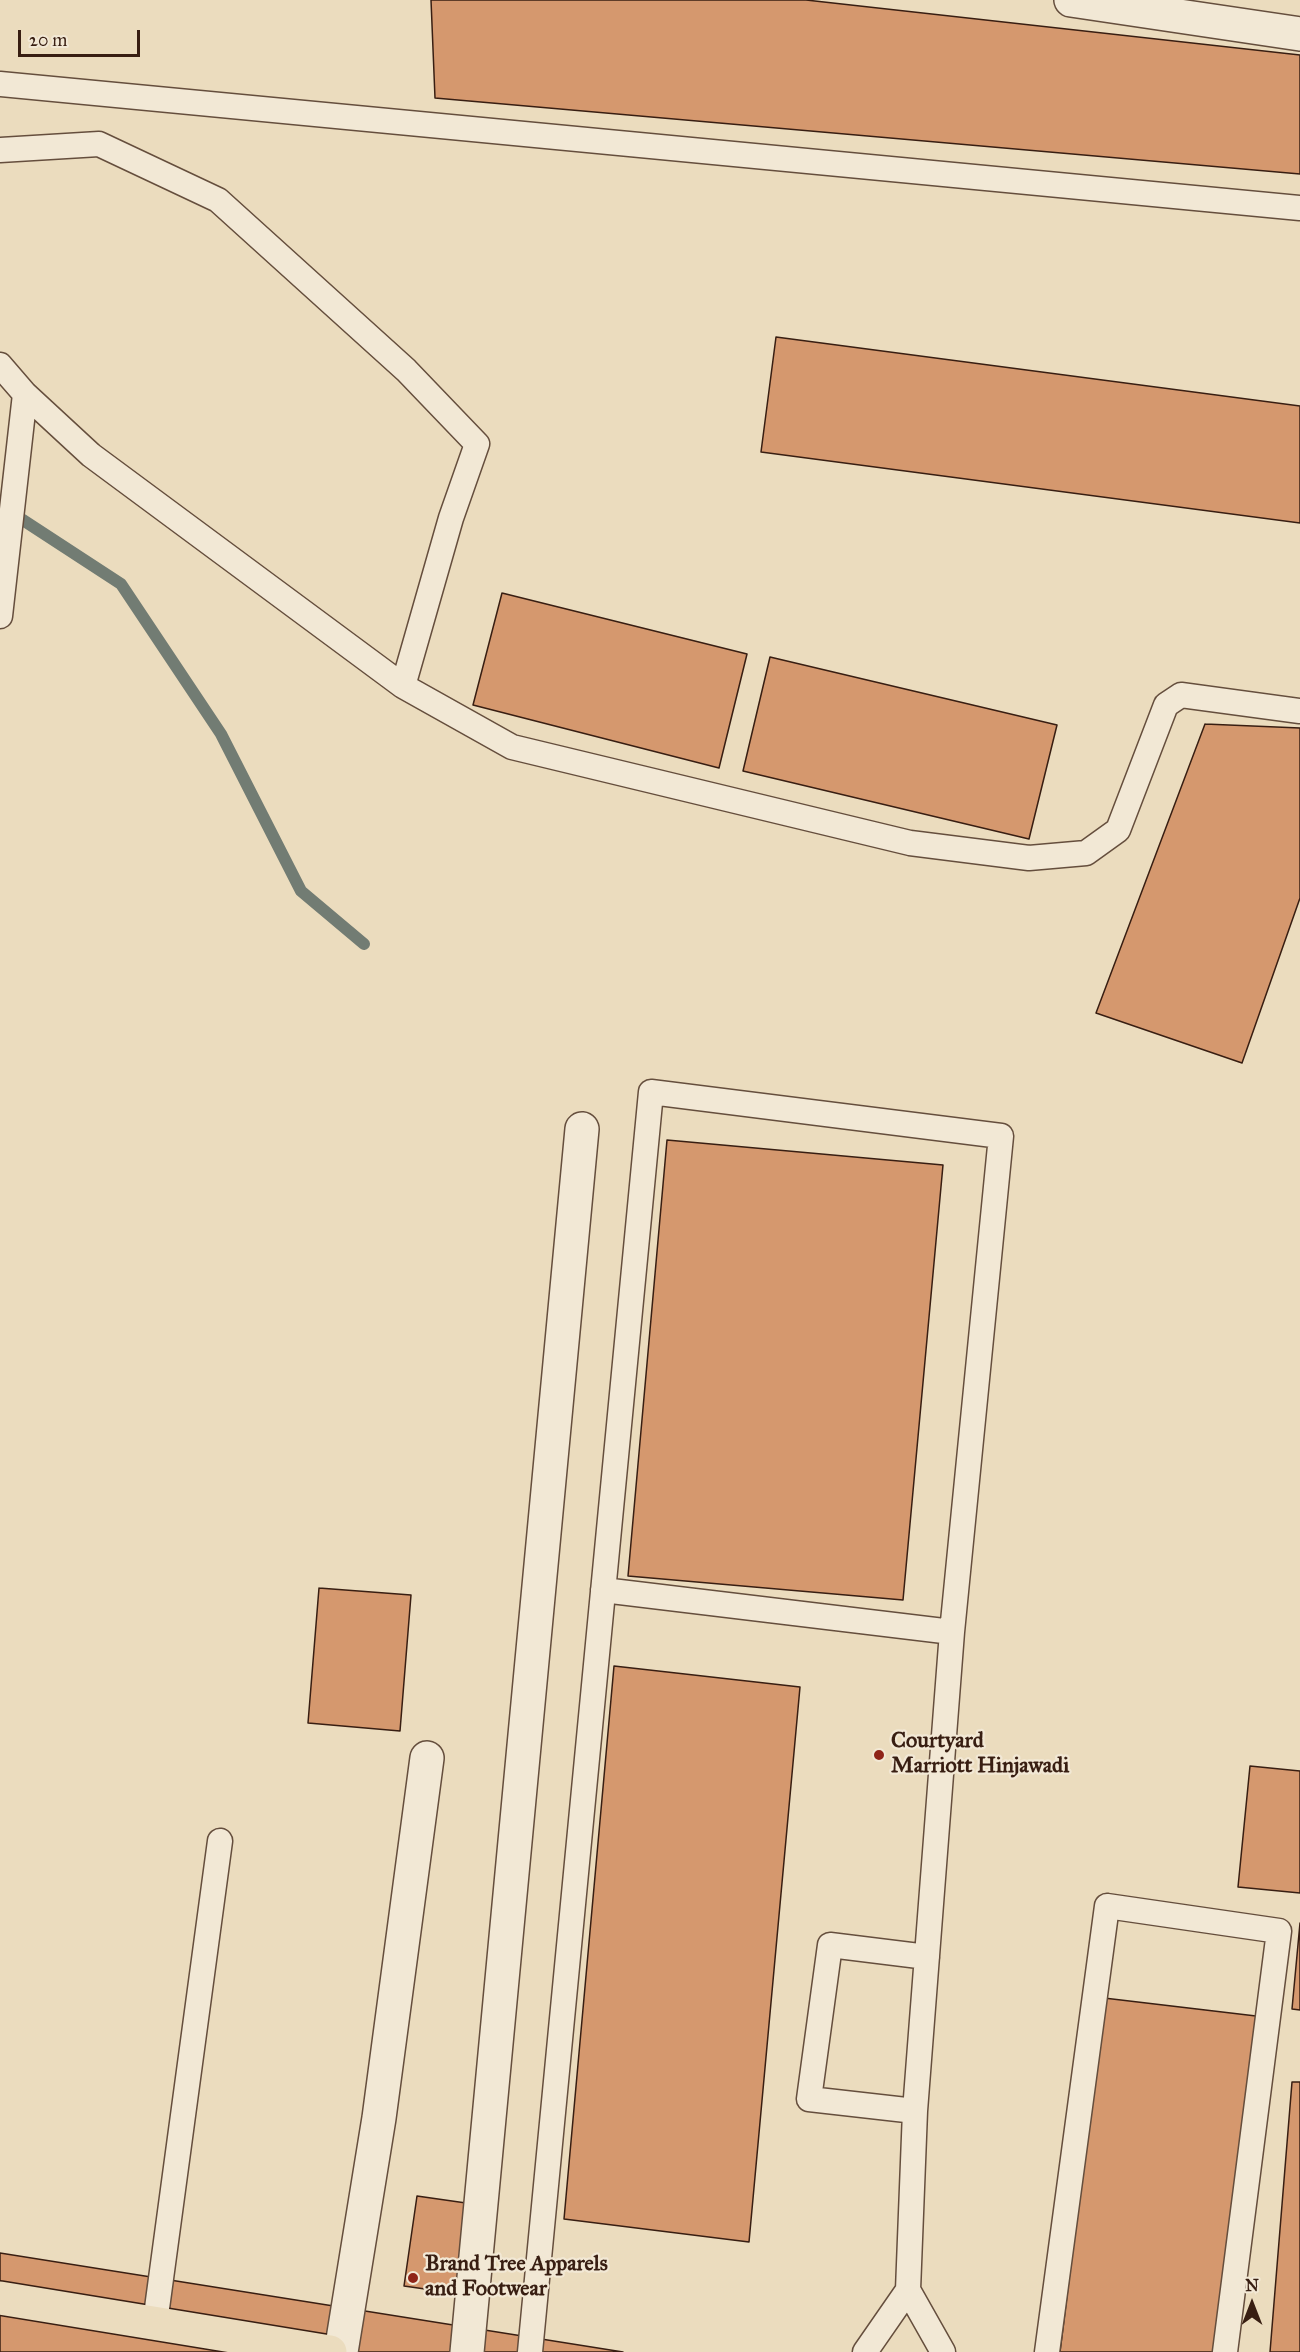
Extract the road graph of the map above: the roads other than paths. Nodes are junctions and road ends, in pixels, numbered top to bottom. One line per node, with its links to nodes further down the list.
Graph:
1 (1071, 0): 2 (street)
2 (1184, 9): 3 (street)
3 (1293, 27)
4 (0, 84): 6 (lane)
5 (0, 150): 10 (lane)
6 (1300, 208)
7 (0, 365): 8 (lane)
8 (25, 394): 9 (lane); 10 (lane)
9 (0, 616)
10 (403, 686): 11 (lane)
11 (1300, 711)
12 (582, 1129): 24 (street)
13 (603, 1590): 14 (lane); 14 (lane); 25 (lane)
14 (952, 1632): 17 (lane)
15 (428, 1758): 23 (street)
16 (220, 1841): 21 (lane)
17 (927, 1957): 18 (lane); 18 (lane)
18 (915, 2111): 19 (lane)
19 (908, 2290): 26 (lane); 27 (lane)
20 (0, 2298): 21 (main road)
21 (155, 2323): 22 (main road)
22 (330, 2352)
23 (341, 2352)
24 (467, 2352)
25 (530, 2352)
26 (865, 2352)
27 (943, 2352)
28 (1047, 2352): 29 (lane)
29 (1225, 2352)

